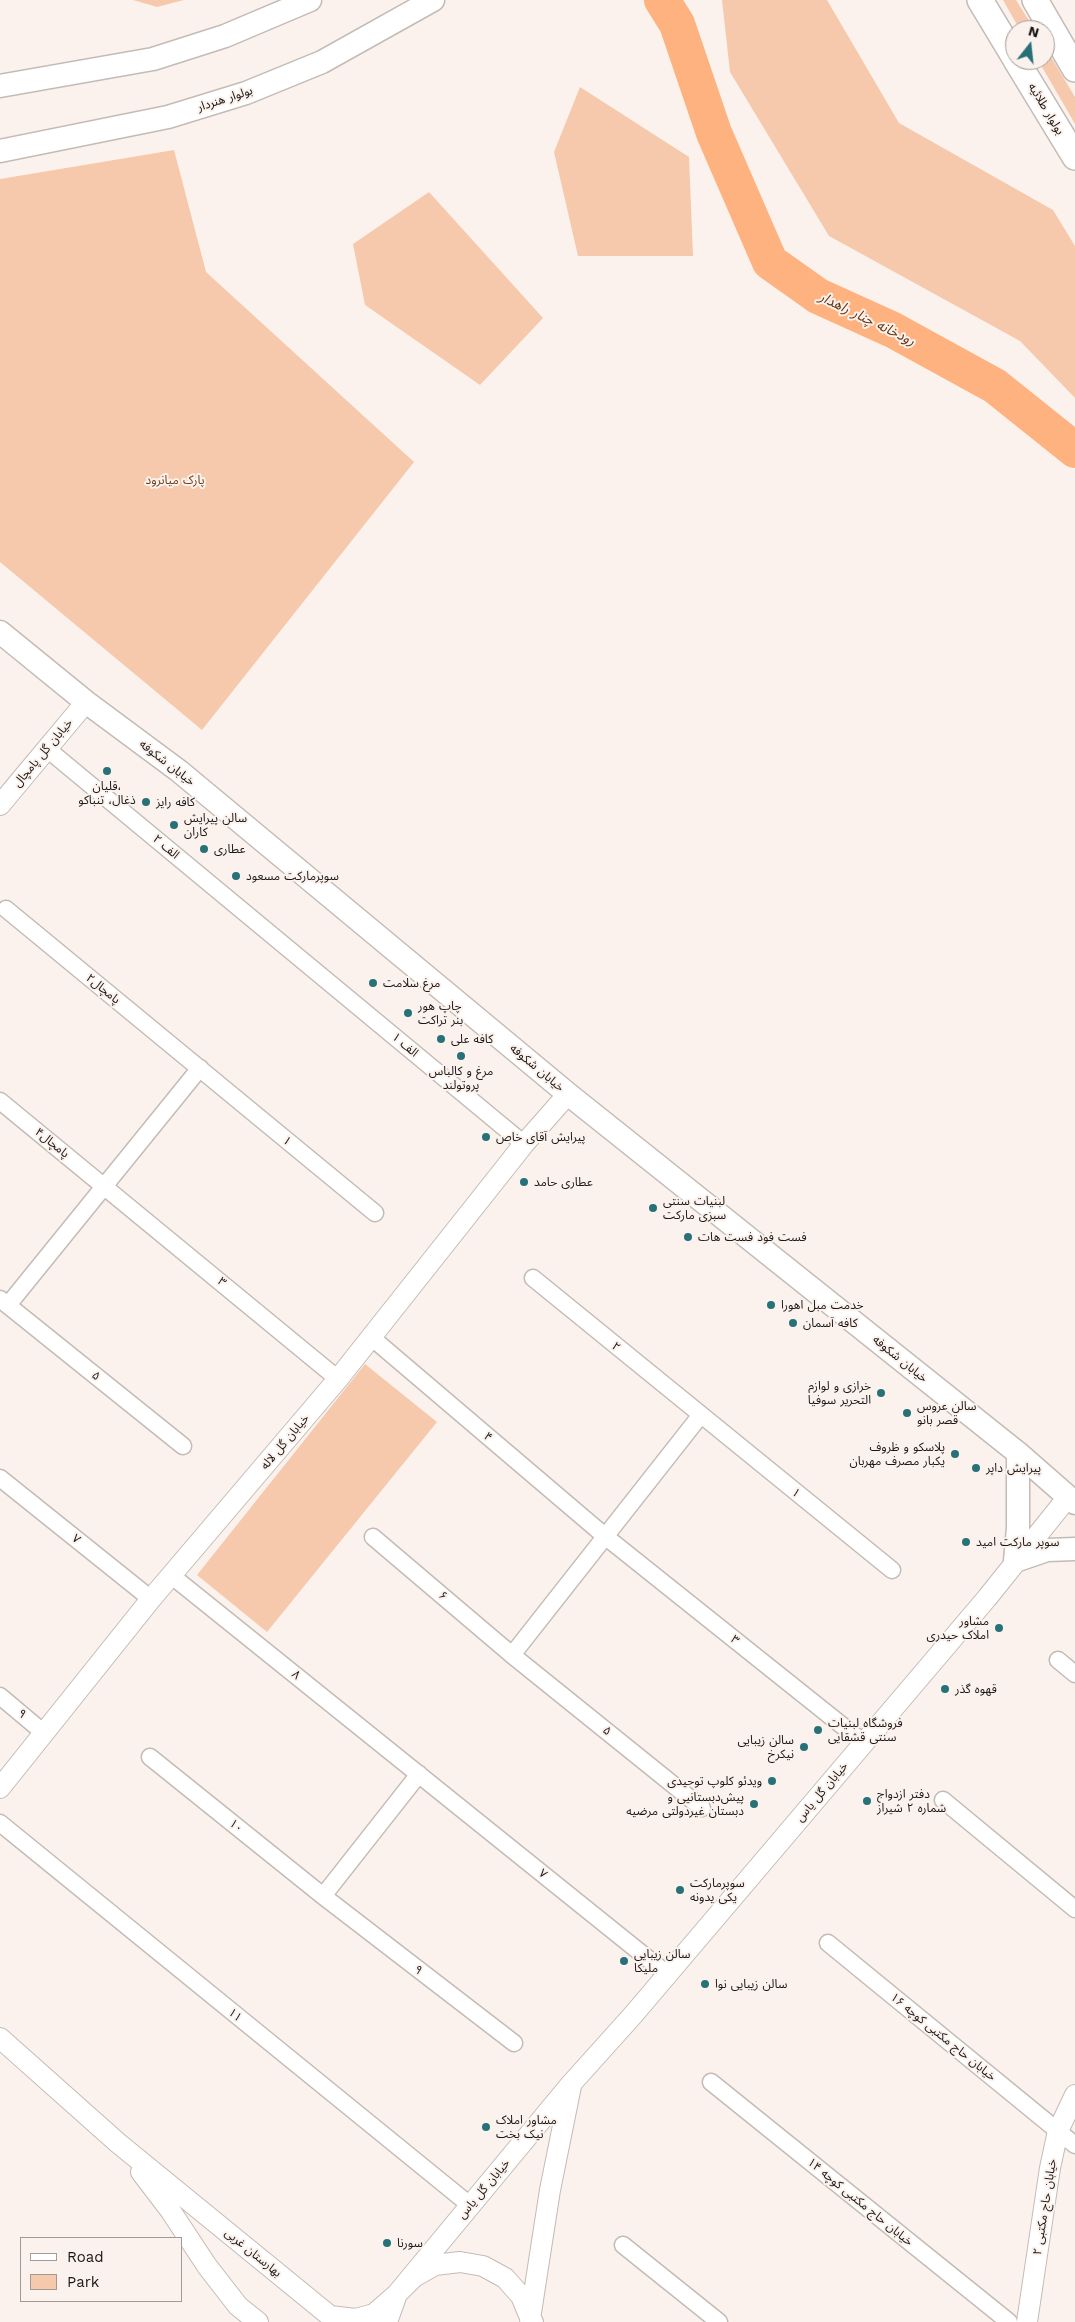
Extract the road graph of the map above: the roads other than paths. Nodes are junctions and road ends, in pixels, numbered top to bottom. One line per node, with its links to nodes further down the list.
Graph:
1 (310, 0): 8 (main road)
2 (434, 0): 9 (main road, بولوار هنردار)
3 (980, 0): 5 (main road, بولوار طلائیه)
4 (1035, 0): 6 (main road)
5 (1005, 41)
6 (1075, 68)
7 (1023, 70): 10 (main road, بولوار طلائیه)
8 (0, 86)
9 (0, 151)
10 (1075, 157)
11 (0, 632): 12 (main road, خیابان شکوفه)
12 (86, 702): 13 (street, خیابان گل پامچال); 18 (main road, خیابان شکوفه)
13 (46, 748): 14 (street, خیابان گل پامچال); 16 (street, ۲ الف)
14 (0, 805)
15 (6, 909): 17 (street, پامچال۲)
16 (285, 946): 20 (street, ۱ الف)
17 (200, 1068): 21 (street); 22 (street, ۱)
18 (568, 1094): 20 (street, خیابان گل لاله); 29 (main road, خیابان شکوفه)
19 (0, 1101): 21 (street, پامچال۴)
20 (524, 1144): 25 (street, خیابان گل لاله)
21 (105, 1186): 24 (street); 26 (street, ۳)
22 (375, 1213)
23 (533, 1278): 27 (street, ۲)
24 (4, 1302): 28 (street, ۵)
25 (371, 1336): 26 (street, خیابان گل لاله); 33 (street, ۴)
26 (338, 1379): 37 (street, خیابان گل لاله)
27 (700, 1416): 33 (street); 36 (street, ۱)
28 (183, 1446)
29 (1018, 1453): 31 (main road, خیابان شکوفه); 35 (main road)
30 (0, 1478): 38 (street, ۷)
31 (1071, 1500): 35 (street, خیابان گل یاس)
32 (373, 1537): 39 (street, ۶)
33 (606, 1538): 39 (street); 44 (street, ۳)
34 (1075, 1549): 35 (main road)
35 (1015, 1561): 44 (street, خیابان گل یاس)
36 (892, 1570)
37 (172, 1576): 38 (street, خیابان گل لاله); 46 (street, ۸)
38 (151, 1599): 43 (street, خیابان گل لاله)
39 (512, 1655): 49 (street, ۵)
40 (1058, 1660): 41 (street)
41 (1075, 1674)
42 (0, 1696): 43 (street, ۹)
43 (44, 1732): 47 (street, خیابان گل لاله)
44 (864, 1743): 54 (street, خیابان گل یاس)
45 (150, 1756): 51 (street, ۱۰)
46 (419, 1774): 51 (street); 54 (street, ۷)
47 (0, 1788)
48 (943, 1800): 52 (street)
49 (702, 1808)
50 (0, 1823): 63 (street, ۱۱)
51 (323, 1896): 56 (street, ۹)
52 (1075, 1909)
53 (828, 1943): 60 (street, خیابان حاج مکتبی کوچه ۱۶)
54 (667, 1974): 58 (street, خیابان گل یاس)
55 (0, 2038): 61 (street, بهارستان غربی)
56 (514, 2043)
57 (711, 2082): 70 (street, خیابان حاج مکتبی کوچه ۱۴)
58 (571, 2084): 63 (street, خیابان گل یاس); 66 (street, خیابان گل یاس)
59 (1075, 2095): 60 (street, خیابان حاج مکتبی ۲)
60 (1058, 2131): 62 (street, خیابان حاج مکتبی کوچه ۱۶); 71 (street, خیابان حاج مکتبی ۲)
61 (118, 2142): 65 (street, بهارستان غربی); 67 (street, بهارستان غربی)
62 (1075, 2145)
63 (471, 2206): 65 (street, خیابان گل یاس)
64 (623, 2245): 69 (street)
65 (397, 2294): 66 (street); 68 (street)
66 (532, 2321)
67 (258, 2322)
68 (387, 2322)
69 (719, 2322)
70 (1009, 2322)
71 (1027, 2322)

